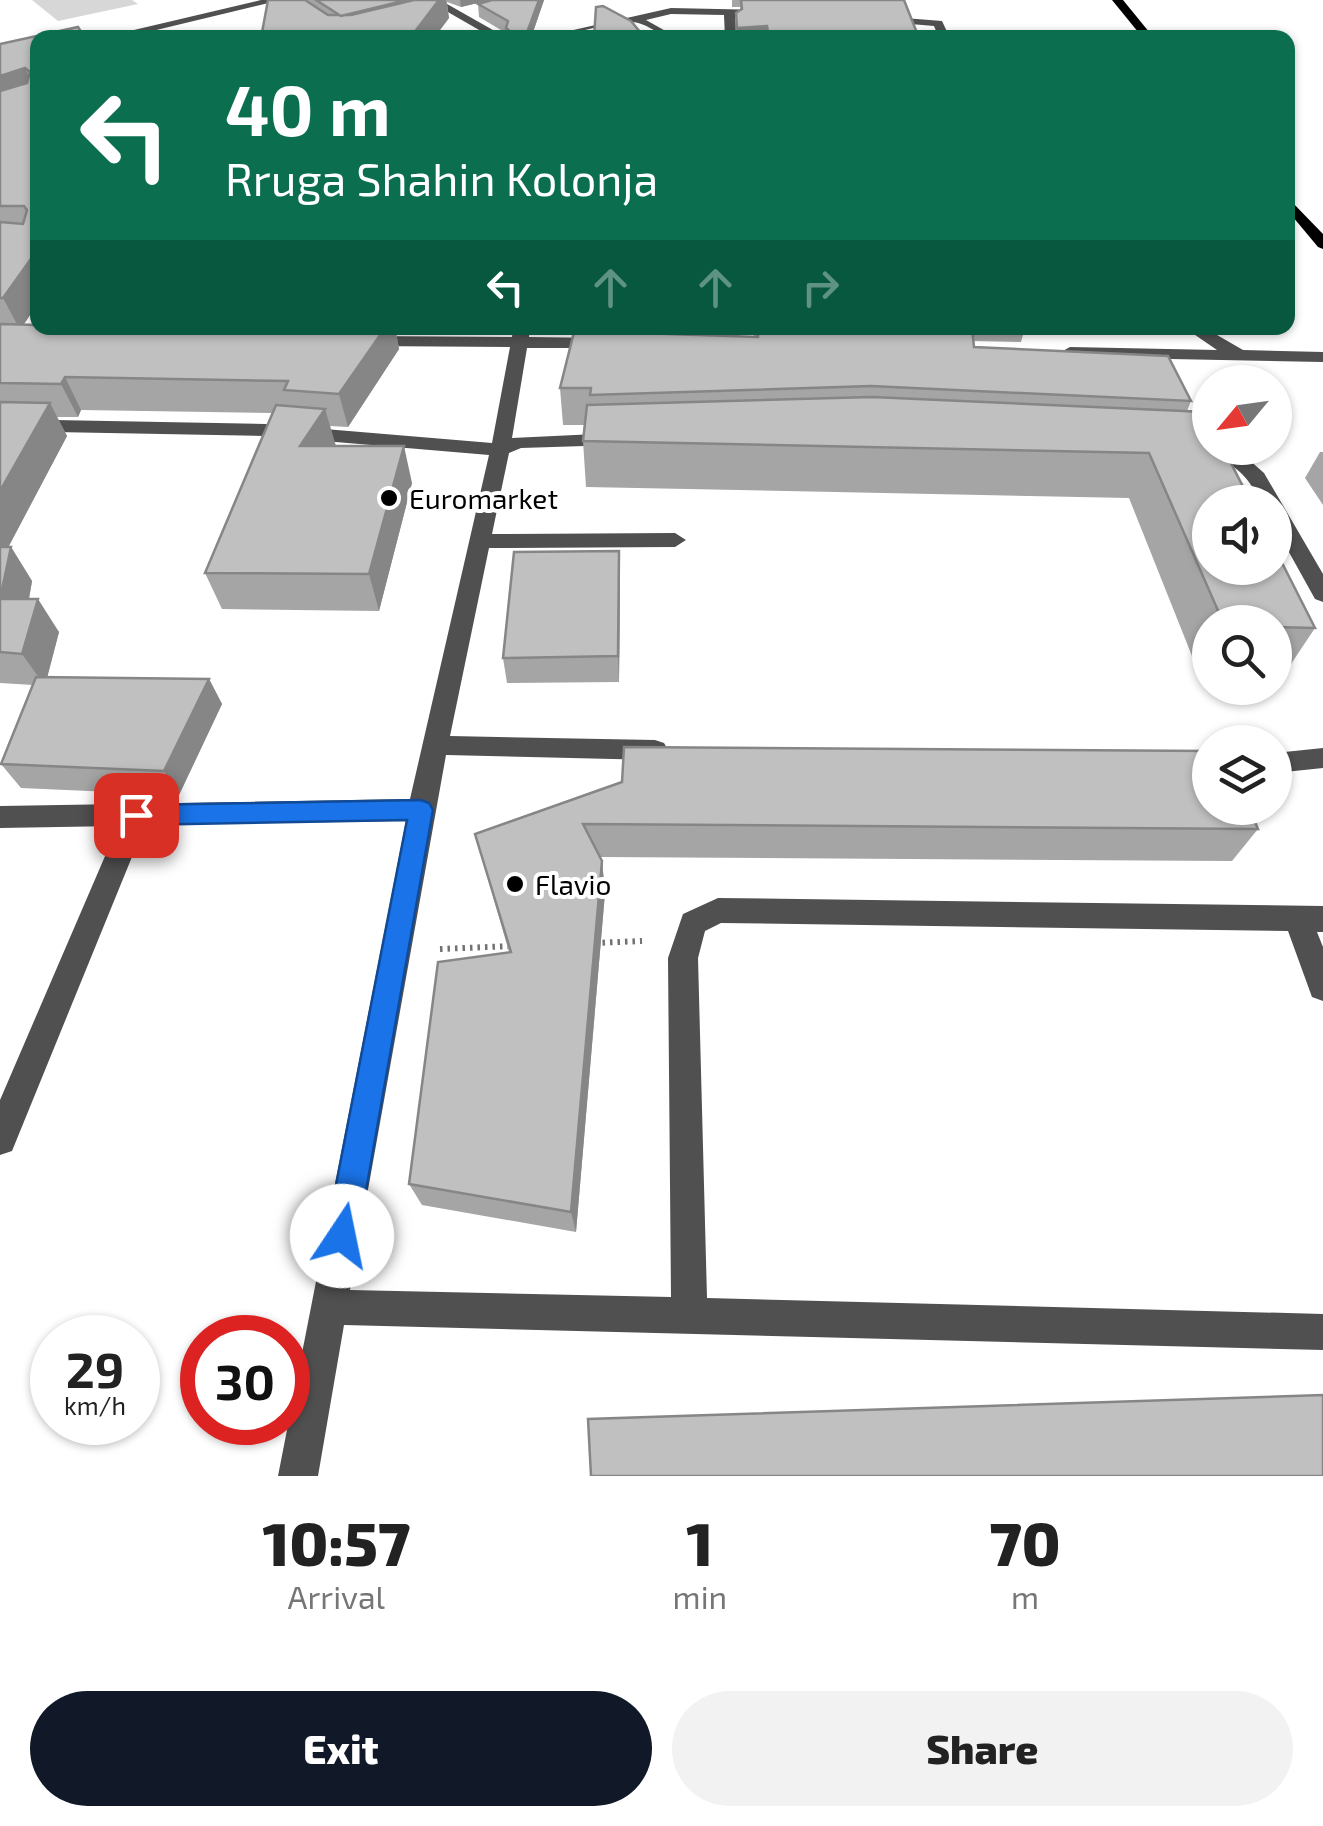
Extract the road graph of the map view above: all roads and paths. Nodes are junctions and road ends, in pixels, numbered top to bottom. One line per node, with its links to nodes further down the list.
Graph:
1 (276, 0): 12 (street)
2 (432, 0): 6 (street)
3 (1117, 0): 18 (main road)
4 (891, 6): 11 (street)
5 (729, 11): 7 (street); 9 (street); 16 (street)
6 (461, 12): 8 (street); 13 (street)
7 (786, 14)
8 (427, 16)
9 (635, 18): 14 (street); 15 (street)
10 (862, 18): 11 (street)
11 (938, 23): 17 (street)
12 (142, 30)
13 (489, 30)
14 (579, 30)
15 (658, 30)
16 (731, 30)
17 (941, 30)
18 (1142, 30)
19 (1295, 210): 20 (main road)
20 (1323, 244)
21 (491, 335): 25 (street)
22 (521, 335): 33 (street)
23 (533, 335): 26 (street)
24 (1206, 335): 28 (street)
25 (340, 340)
26 (630, 343)
27 (1043, 352): 28 (street)
28 (1240, 356): 29 (street)
29 (1323, 357)
30 (0, 425): 33 (street)
31 (634, 438): 33 (street)
32 (1178, 447): 34 (street)
33 (500, 450): 36 (street)
34 (1262, 485)
35 (1292, 539): 38 (street)
36 (480, 540): 37 (street); 39 (street)
37 (675, 540)
38 (1323, 594)
39 (434, 745): 40 (street); 43 (street)
40 (673, 750)
41 (1323, 758): 42 (street)
42 (1292, 761)
43 (421, 810): 44 (street); 50 (street)
44 (136, 815): 45 (street); 52 (street)
45 (0, 818)
46 (1310, 919): 47 (street); 51 (street)
47 (688, 940): 48 (path); 54 (street)
48 (590, 943)
49 (532, 945): 50 (path)
50 (395, 950): 53 (street)
51 (1323, 988)
52 (0, 1139)
53 (329, 1307): 54 (street); 56 (street)
54 (689, 1316): 55 (street)
55 (1323, 1332)
56 (298, 1476)

